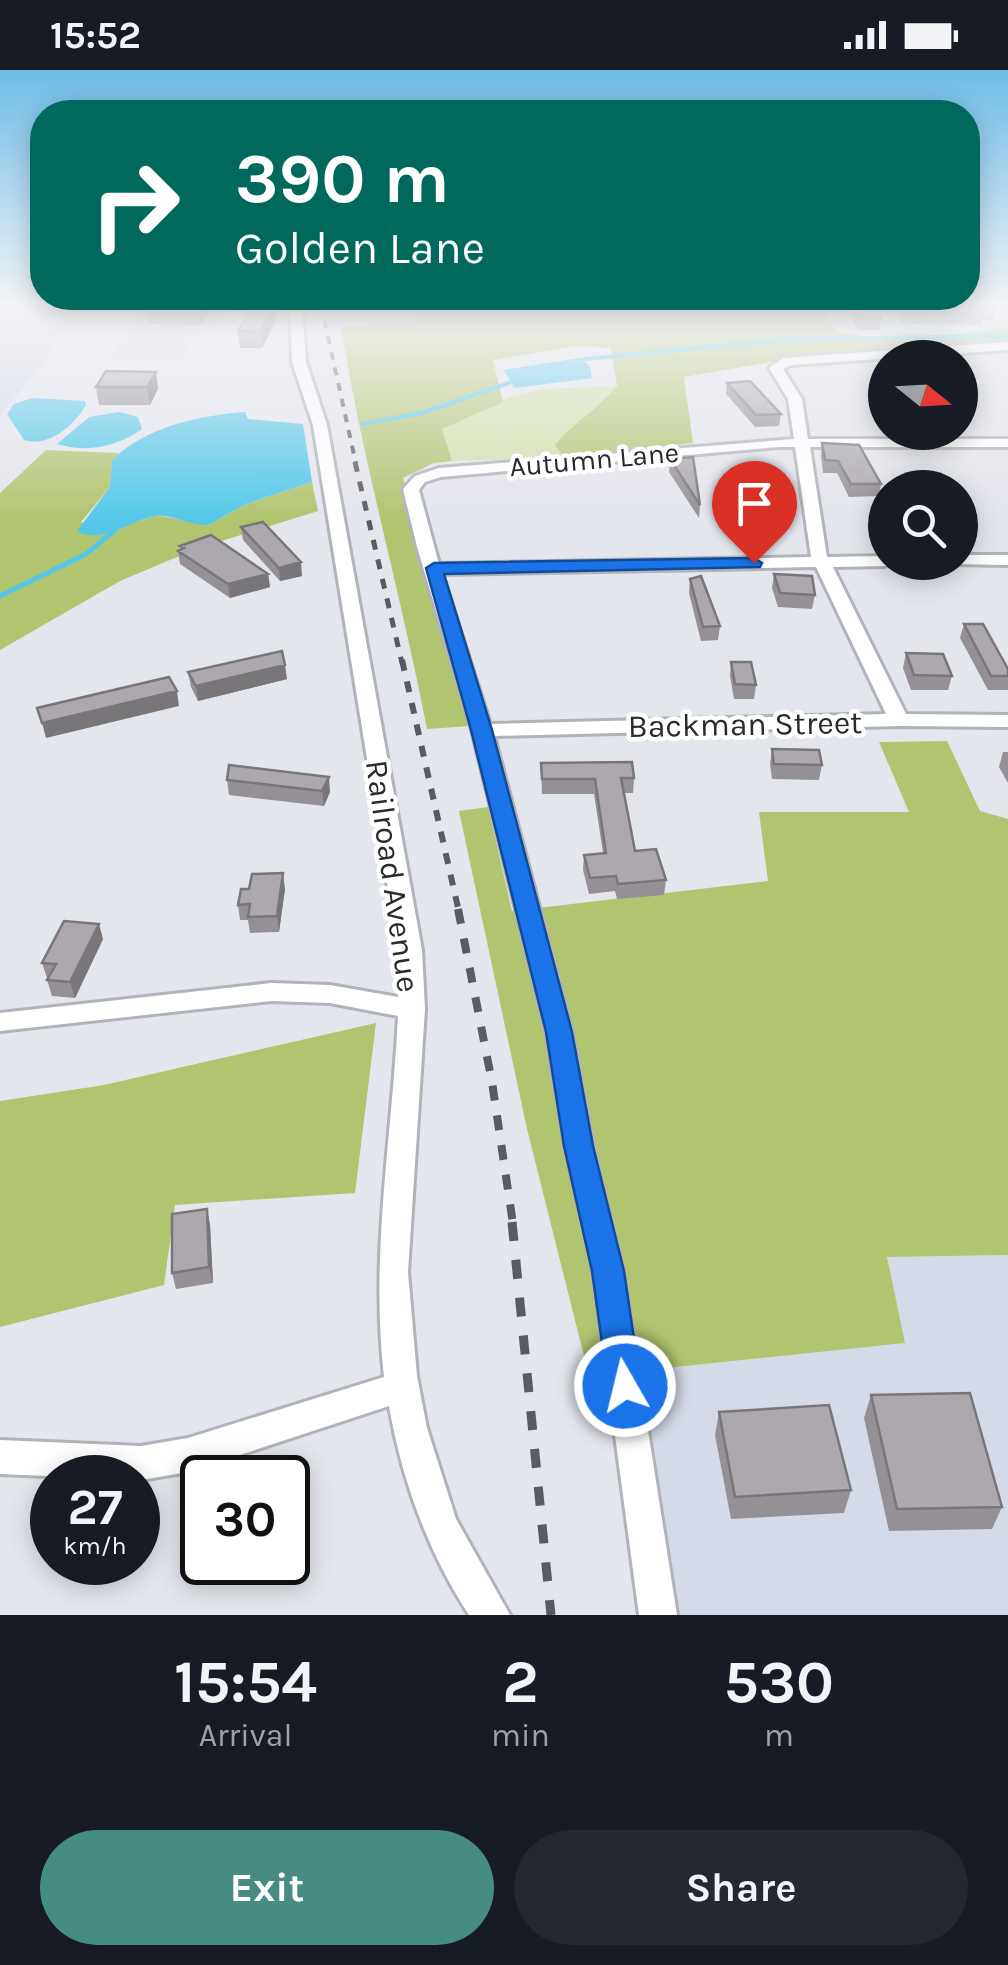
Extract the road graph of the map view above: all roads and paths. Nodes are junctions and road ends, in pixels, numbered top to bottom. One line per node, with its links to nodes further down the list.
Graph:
1 (304, 377): 13 (street, Railroad Avenue)
2 (781, 377): 3 (street)
3 (801, 442): 4 (street, Autumn Lane); 8 (street); 9 (street, Autumn Lane)
4 (1008, 443)
5 (978, 560): 6 (street)
6 (1008, 560)
7 (868, 561): 8 (street)
8 (821, 562): 9 (street); 10 (street)
9 (434, 568): 12 (street)
10 (899, 720): 11 (street, Backman Street); 12 (street, Backman Street)
11 (1008, 722)
12 (482, 730): 18 (street)
13 (412, 1008): 14 (street); 15 (street, Railroad Avenue)
14 (0, 1022)
15 (402, 1387): 16 (street); 17 (street, Railroad Avenue)
16 (0, 1457)
17 (491, 1615)
18 (658, 1615)

